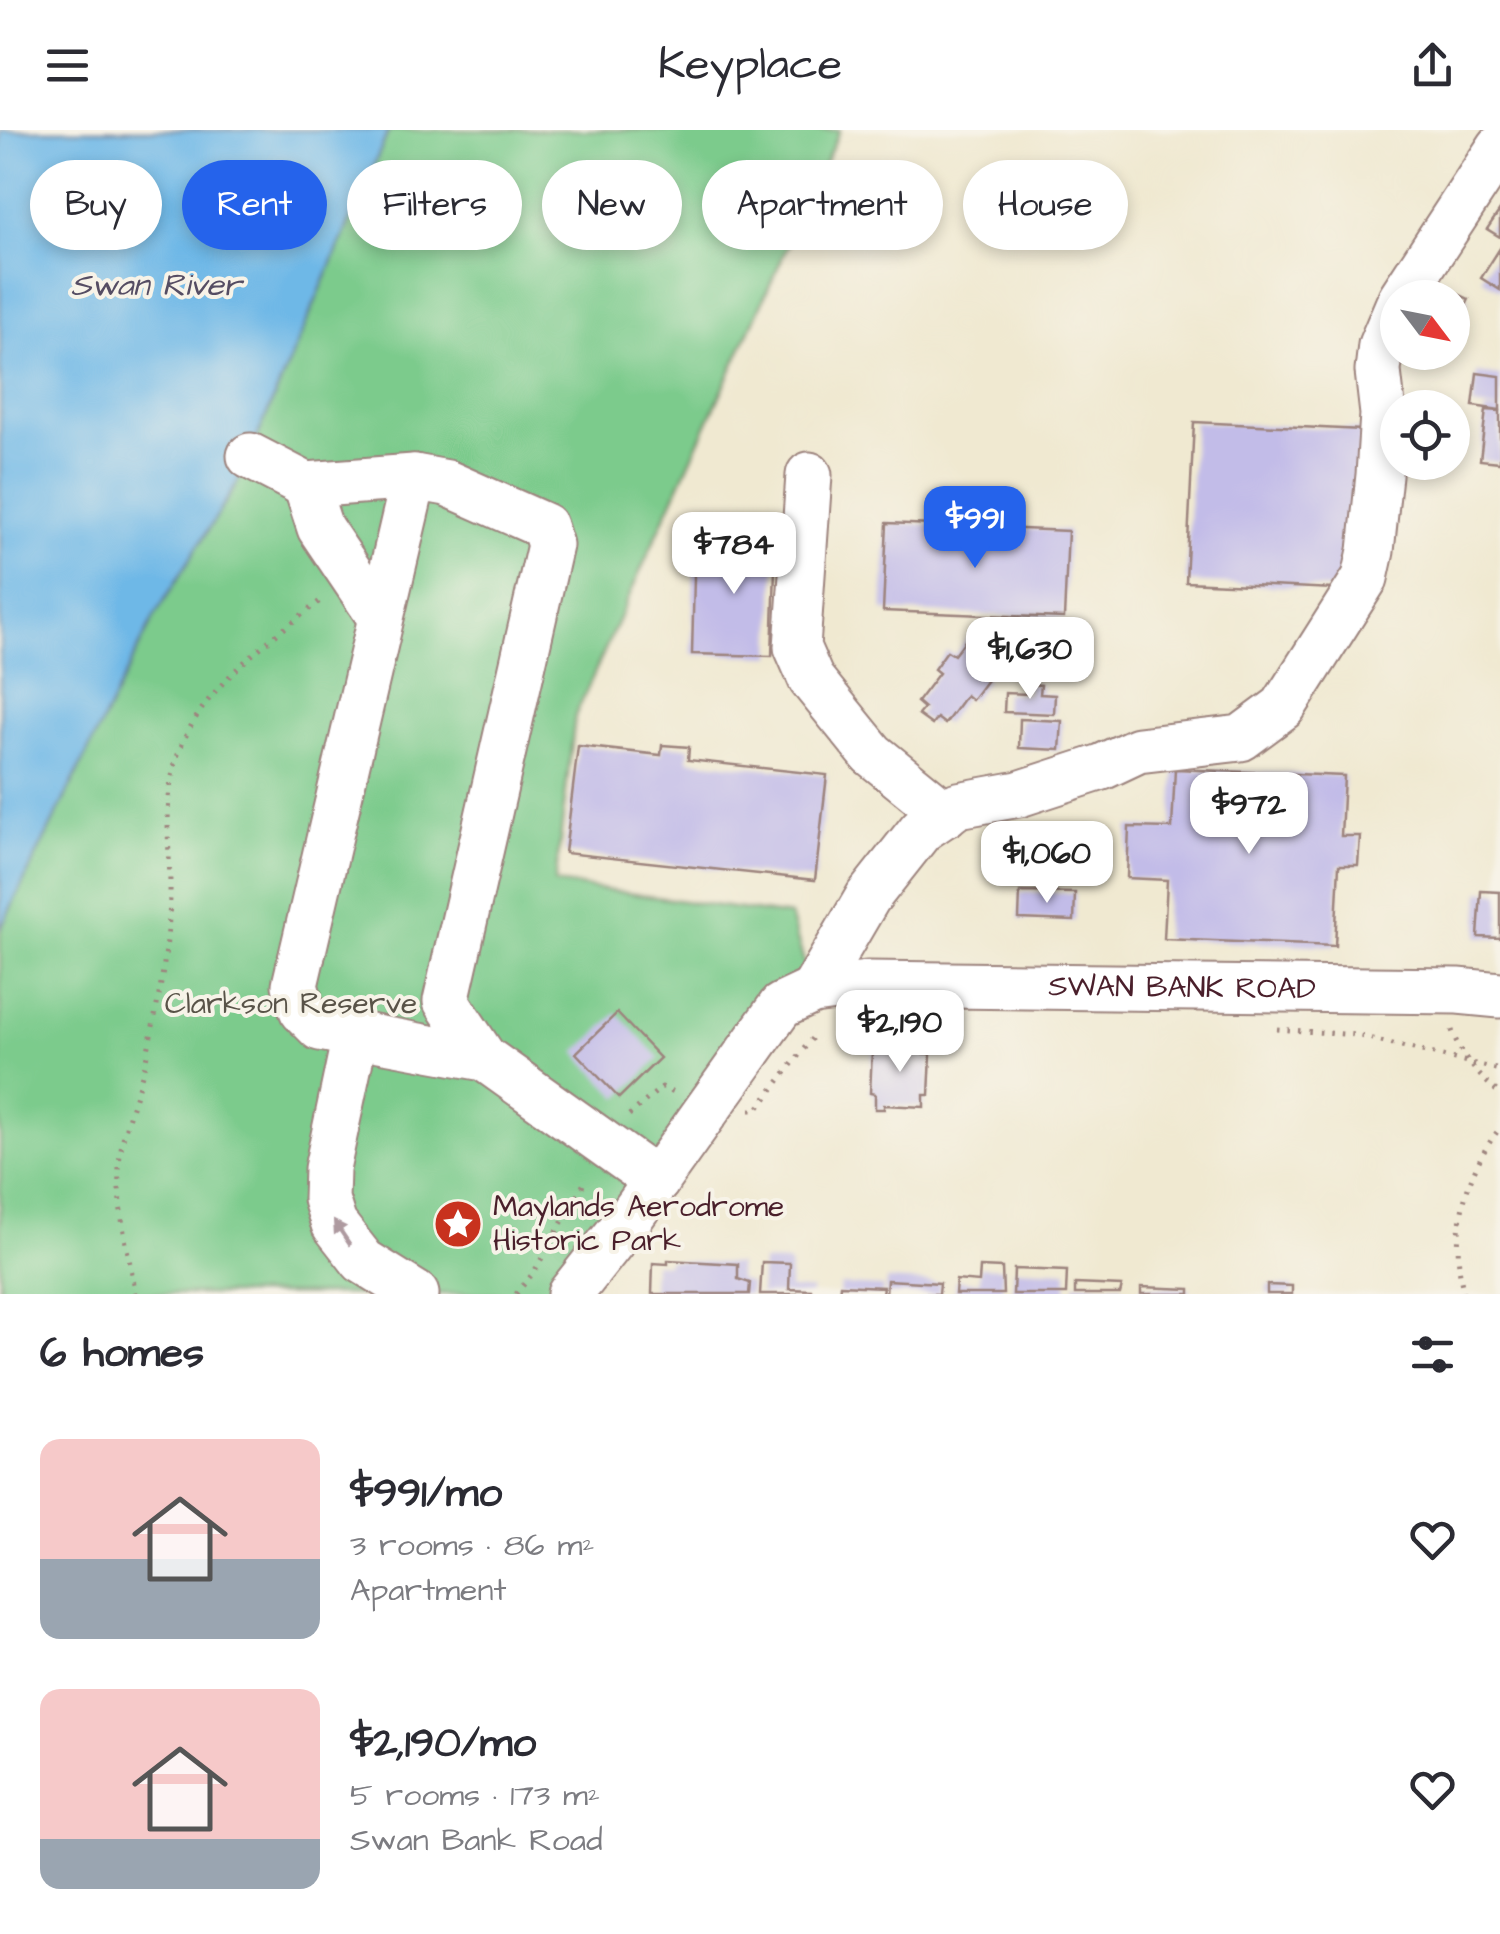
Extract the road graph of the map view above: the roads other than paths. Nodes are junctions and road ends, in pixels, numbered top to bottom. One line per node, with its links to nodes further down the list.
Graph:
1 (1500, 147): 2 (street)
2 (1414, 280)
3 (1380, 345): 9 (street)
4 (250, 456): 7 (street)
5 (809, 475): 9 (street)
6 (414, 477): 7 (street); 8 (street); 13 (street)
7 (306, 485): 8 (street)
8 (380, 617): 12 (street)
9 (946, 814): 11 (street)
10 (1500, 995): 11 (street, SWAN BANK ROAD)
11 (817, 1009): 14 (street)
12 (355, 1036): 13 (street); 15 (street, one-way to 12)
13 (484, 1058): 14 (street)
14 (657, 1181): 16 (street)
15 (416, 1294)
16 (570, 1294)

